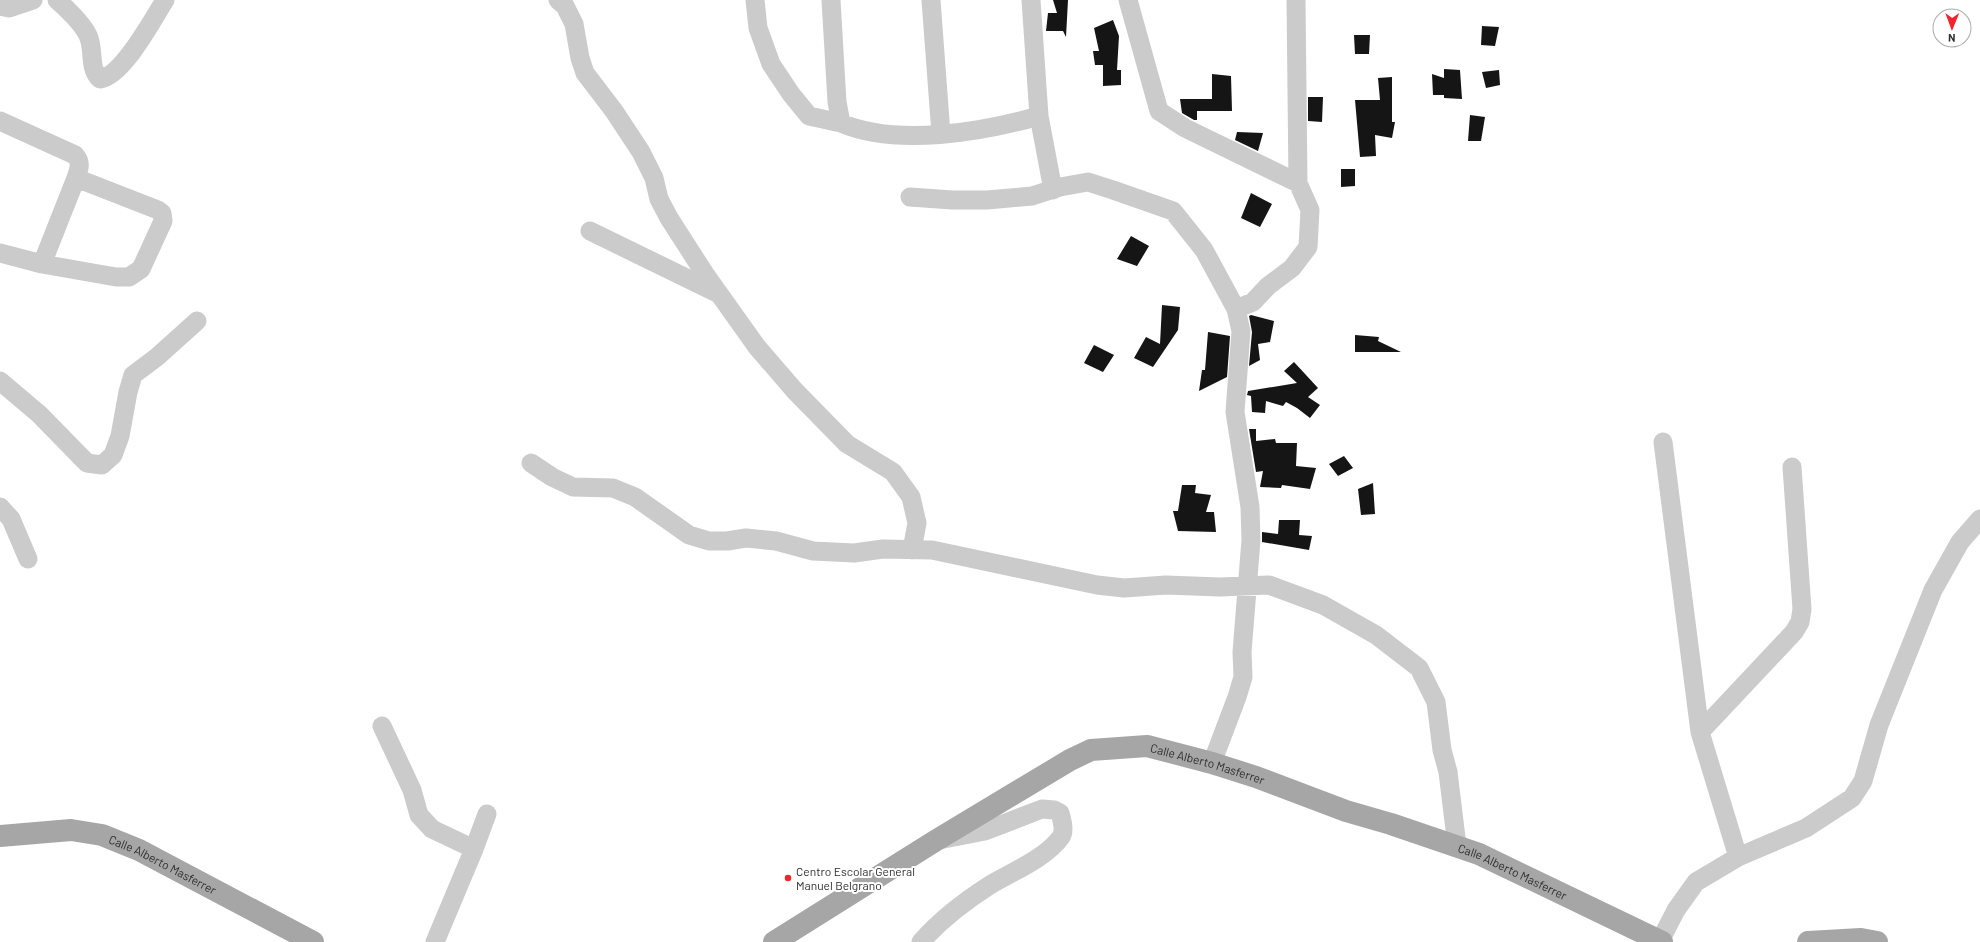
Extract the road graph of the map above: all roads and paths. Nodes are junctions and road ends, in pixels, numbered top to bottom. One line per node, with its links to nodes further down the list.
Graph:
1 (33, 0): 11 (street)
2 (57, 0): 3 (street)
3 (165, 0)
4 (558, 0): 23 (street)
5 (755, 0): 14 (street)
6 (831, 0): 14 (street)
7 (931, 0): 15 (street)
8 (1031, 0): 12 (street)
9 (1128, 0): 17 (street)
10 (1296, 0): 17 (street)
11 (0, 6)
12 (1039, 116): 15 (street); 18 (street)
13 (0, 120): 16 (street)
14 (841, 124): 15 (street)
15 (941, 134)
16 (76, 178): 22 (street); 22 (street)
17 (1298, 183): 24 (street)
18 (1053, 190): 19 (street); 24 (street)
19 (910, 198)
20 (590, 230): 23 (street)
21 (0, 253): 22 (street)
22 (42, 264)
23 (720, 294): 32 (street)
24 (1236, 309): 34 (street)
25 (198, 321): 26 (street)
26 (0, 381)
27 (1663, 442): 36 (street)
28 (531, 463): 32 (street)
29 (1792, 467): 36 (street)
30 (0, 507): 33 (street)
31 (1980, 519): 43 (street)
32 (912, 550): 34 (street)
33 (28, 559)
34 (1248, 585): 37 (street); 41 (street)
35 (382, 726): 42 (street)
36 (1700, 732): 43 (street)
37 (1212, 762): 40 (main road, Calle Alberto Masferrer); 41 (main road, Calle Alberto Masferrer)
38 (487, 814): 42 (street)
39 (0, 836): 44 (main road, Calle Alberto Masferrer)
40 (935, 841): 46 (main road, Calle Alberto Masferrer); 47 (street)
41 (1457, 846): 48 (main road, Calle Alberto Masferrer)
42 (474, 849): 45 (street)
43 (1738, 857): 48 (street)
44 (313, 942)
45 (435, 942)
46 (774, 942)
47 (921, 942)
48 (1661, 942)
49 (1808, 942): 50 (main road)
50 (1815, 942): 51 (main road)
51 (1877, 942)

